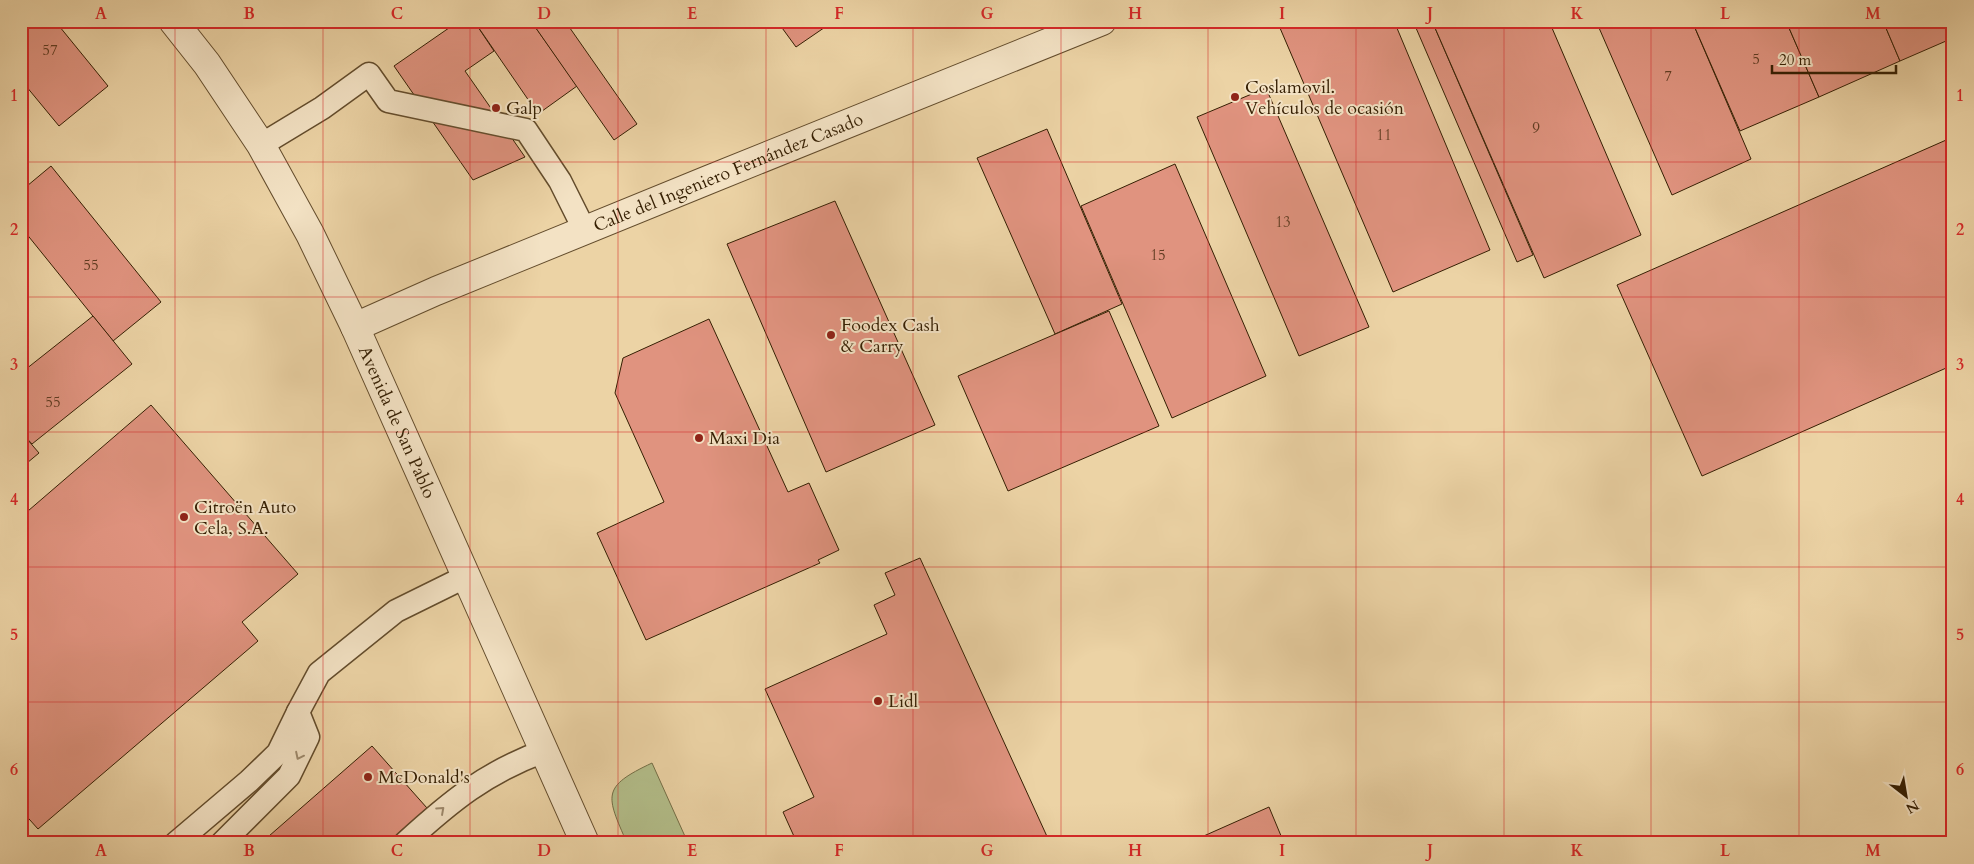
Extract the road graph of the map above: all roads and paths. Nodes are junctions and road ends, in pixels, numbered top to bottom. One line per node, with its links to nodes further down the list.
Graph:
1 (173, 21): 3 (street, Avenida de San Pablo)
2 (1102, 21): 4 (street, Calle del Ingeniero Fernández Casado)
3 (261, 145): 4 (lane); 5 (street, Avenida de San Pablo)
4 (585, 231): 5 (street, Calle del Ingeniero Fernández Casado)
5 (355, 327): 6 (street, Avenida de San Pablo)
6 (467, 576): 7 (lane); 8 (street, Avenida de San Pablo)
7 (298, 712): 9 (lane); 10 (lane, one-way to 10)
8 (544, 751): 11 (lane, one-way to 8); 12 (street, Avenida de San Pablo)
9 (176, 843)
10 (222, 843)
11 (405, 843)
12 (585, 843)

